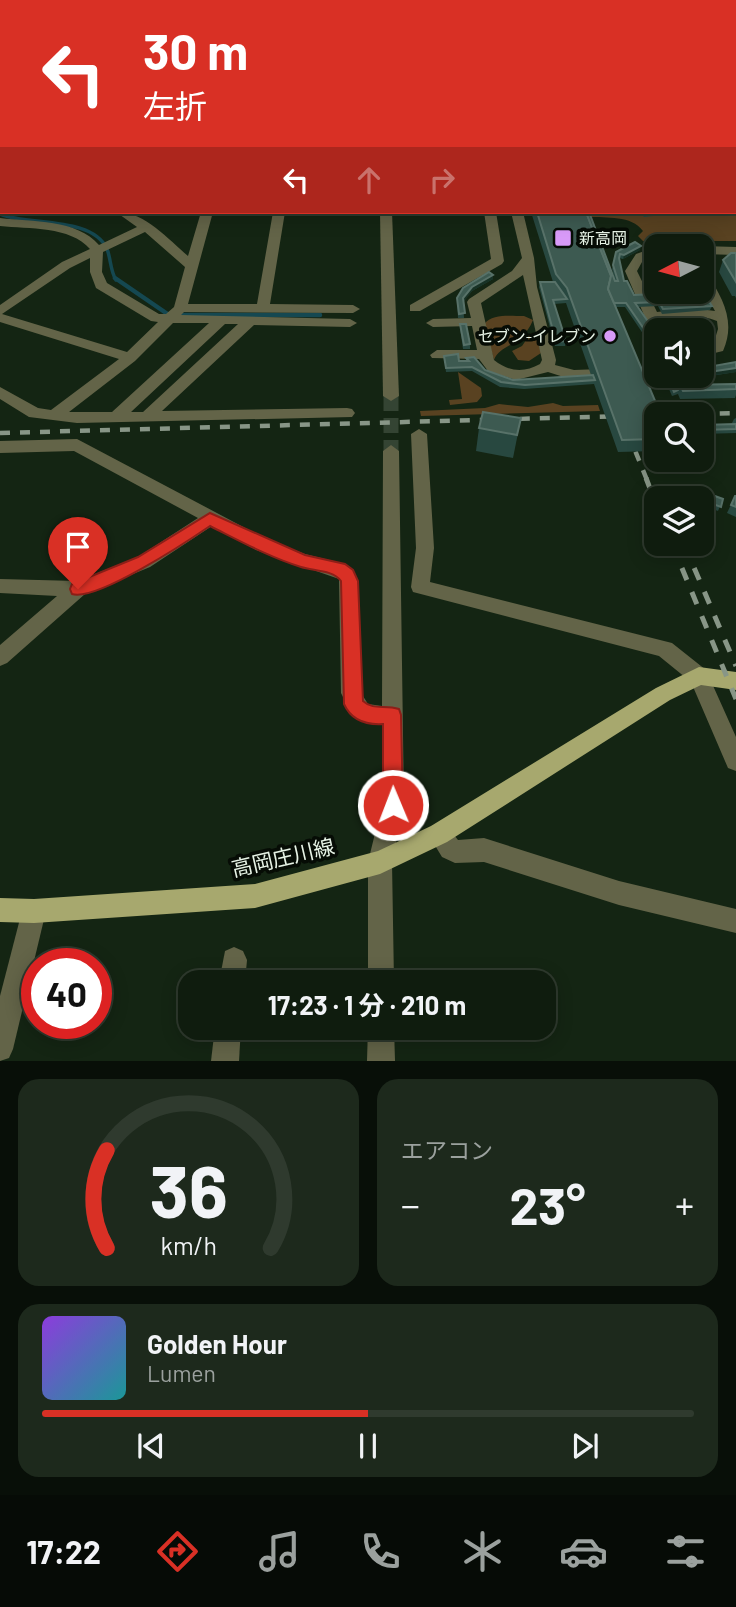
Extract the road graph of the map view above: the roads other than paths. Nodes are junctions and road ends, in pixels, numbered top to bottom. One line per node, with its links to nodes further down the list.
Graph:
1 (25, 214): 8 (street)
2 (125, 214): 9 (street)
3 (206, 214): 15 (street)
4 (279, 214): 20 (street)
5 (386, 214): 39 (street)
6 (490, 214): 21 (street)
7 (517, 214): 14 (street)
8 (4, 224): 10 (street)
9 (146, 227): 10 (street); 15 (street)
10 (97, 250): 22 (street); 23 (street)
11 (736, 251): 12 (street)
12 (714, 252)
13 (644, 257): 16 (street)
14 (528, 258): 18 (street); 24 (street)
15 (192, 266): 23 (street)
16 (635, 282): 17 (street); 26 (street)
17 (644, 288)
18 (531, 294): 24 (street); 36 (street)
19 (714, 300): 28 (street)
20 (263, 308): 23 (street); 30 (street)
21 (415, 308)
22 (0, 311)
23 (175, 314): 29 (street); 35 (street)
24 (476, 317): 31 (street); 33 (street)
25 (0, 318): 35 (street)
26 (654, 318)
27 (658, 318): 28 (street)
28 (725, 319): 32 (street)
29 (220, 321): 30 (street); 43 (street)
30 (250, 321): 42 (street)
31 (433, 323)
32 (714, 349)
33 (484, 354): 34 (street); 36 (street)
34 (437, 355)
35 (131, 358): 41 (street)
36 (547, 366): 37 (street)
37 (644, 372)
38 (0, 392): 41 (street)
39 (391, 397)
40 (347, 413): 42 (street)
41 (53, 416): 43 (street)
42 (145, 418): 43 (street)
43 (114, 419)
44 (419, 433): 51 (street)
45 (0, 447): 47 (street)
46 (391, 451): 53 (street)
47 (210, 519): 49 (street); 53 (street)
48 (0, 586): 49 (street)
49 (78, 589): 50 (street)
50 (0, 657)
51 (699, 676): 52 (main road); 54 (street); 55 (main road, 高岡庄川線)
52 (736, 681)
53 (392, 715): 56 (street)
54 (736, 761)
55 (439, 834): 56 (main road, 高岡庄川線); 59 (street)
56 (380, 862): 58 (main road, 高岡庄川線); 60 (street)
57 (0, 910): 58 (main road, 高岡庄川線)
58 (34, 911): 63 (street)
59 (736, 921)
60 (381, 970)
61 (227, 1040): 64 (street)
62 (381, 1040): 65 (street)
63 (0, 1049)
64 (225, 1061)
65 (381, 1061)

